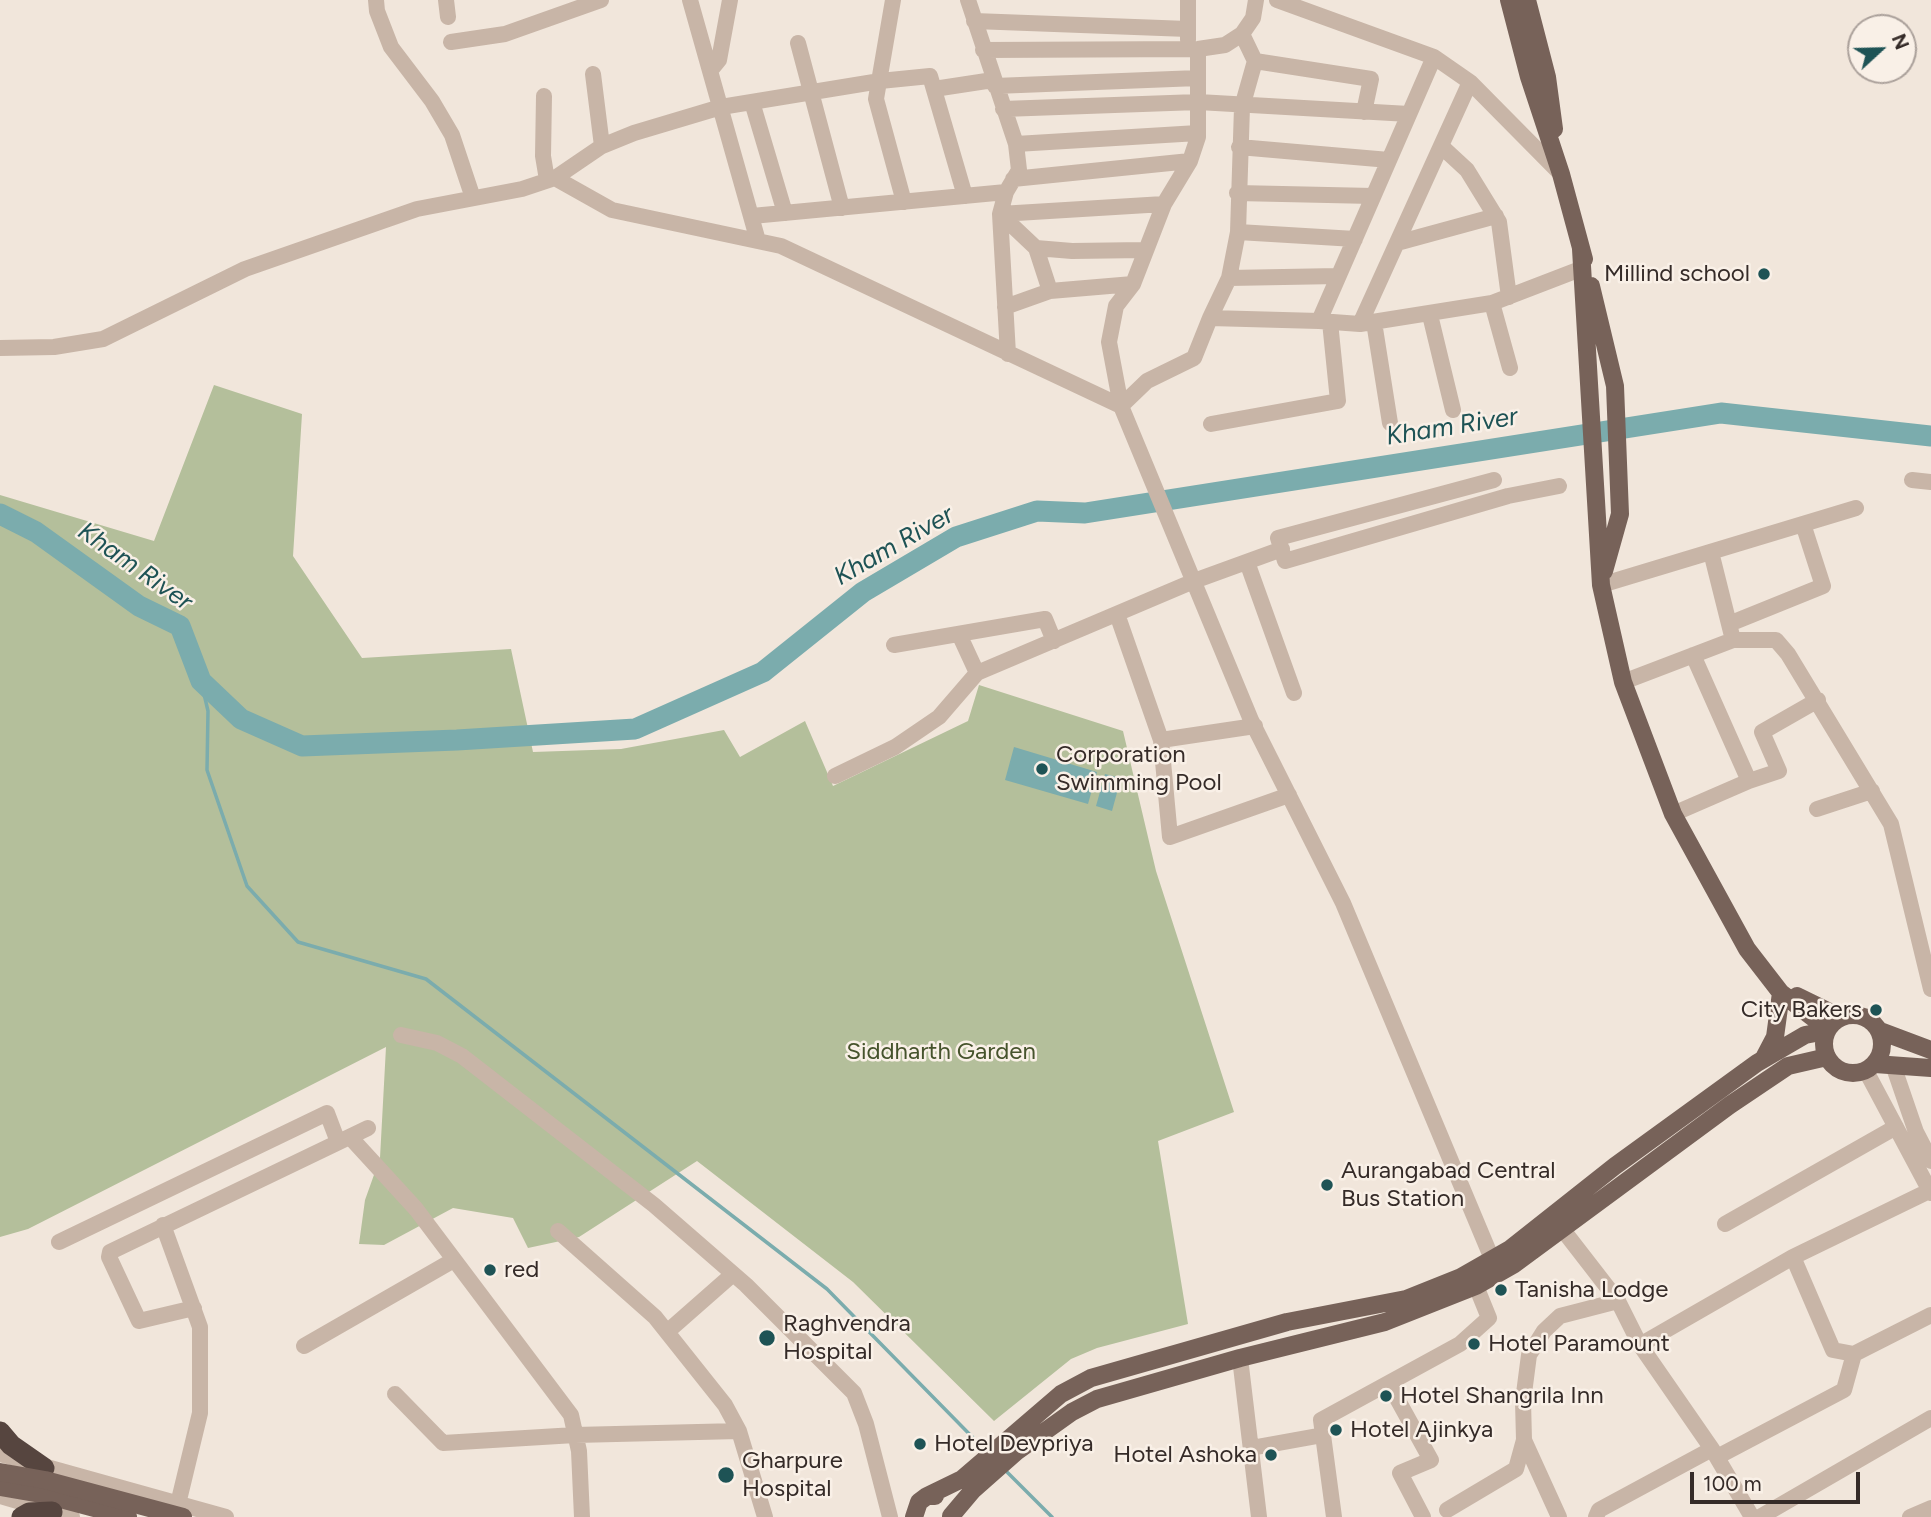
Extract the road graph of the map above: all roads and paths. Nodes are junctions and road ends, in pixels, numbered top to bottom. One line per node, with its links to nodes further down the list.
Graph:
1 (376, 0): 52 (street)
2 (446, 0): 13 (street)
3 (601, 0): 17 (street)
4 (690, 0): 23 (street)
5 (730, 0): 23 (street)
6 (892, 0): 26 (street)
7 (968, 0): 14 (street)
8 (1188, 0): 15 (street)
9 (1255, 0): 16 (street)
10 (1277, 0): 21 (street)
11 (1509, 0): 46 (main road)
12 (1527, 0): 46 (main road)
13 (448, 17)
14 (974, 21): 15 (street); 20 (street)
15 (1188, 29): 19 (street)
16 (1242, 34): 19 (street); 22 (street)
17 (451, 42)
18 (797, 43): 30 (street)
19 (1193, 49): 20 (street); 25 (street)
20 (984, 50): 28 (street)
21 (1434, 57): 27 (street); 38 (street)
22 (1255, 61): 35 (street); 37 (street)
23 (710, 71): 34 (street)
24 (593, 74): 41 (street)
25 (1198, 78): 28 (street); 33 (street)
26 (880, 81): 29 (street); 30 (street); 53 (street)
27 (1470, 82): 42 (street); 46 (street)
28 (994, 83): 29 (street); 36 (street)
29 (934, 89): 50 (street)
30 (811, 92): 32 (street); 55 (street)
31 (544, 96): 47 (street)
32 (752, 102): 34 (street); 56 (street)
33 (1198, 102): 35 (street); 36 (street); 39 (street)
34 (721, 107): 41 (street); 58 (street)
35 (1242, 107): 37 (street); 43 (street)
36 (1003, 109): 40 (street)
37 (1364, 112): 38 (street)
38 (1409, 114): 44 (street)
39 (1198, 133): 40 (street); 45 (street)
40 (1016, 144): 48 (street)
41 (602, 146): 47 (street)
42 (1441, 146): 59 (street); 63 (street)
43 (1239, 147): 44 (street); 49 (street)
44 (1389, 160): 51 (street)
45 (1189, 161): 48 (street); 54 (street)
46 (1561, 174): 65 (main road)
47 (551, 179): 52 (street); 62 (street)
48 (1010, 186): 50 (street); 57 (street)
49 (1237, 193): 51 (street); 60 (street)
50 (965, 196): 53 (street)
51 (1373, 196): 61 (street)
52 (474, 198): 79 (street)
53 (904, 202): 55 (street)
54 (1164, 204): 57 (street); 66 (street)
55 (842, 208): 56 (street)
56 (785, 213): 58 (street)
57 (1000, 214): 64 (street); 74 (street)
58 (752, 216): 62 (street)
59 (1496, 216): 63 (street); 72 (street)
60 (1238, 232): 61 (street); 69 (street)
61 (1354, 239): 68 (street)
62 (758, 241): 80 (street)
63 (1396, 243): 78 (street)
64 (1036, 248): 66 (street); 71 (street)
65 (1581, 249): 67 (main road); 96 (main road)
66 (1144, 250): 70 (street)
67 (1583, 268): 72 (street); 96 (main road)
68 (1338, 276): 69 (street); 77 (street)
69 (1229, 278): 76 (street)
70 (1133, 284): 71 (street); 82 (street)
71 (1050, 291): 74 (street)
72 (1509, 296): 73 (street)
73 (1492, 303): 75 (street); 81 (street)
74 (1005, 307): 80 (street)
75 (1430, 315): 78 (street); 83 (street)
76 (1210, 318): 77 (street); 82 (street)
77 (1324, 322): 78 (street); 85 (street)
78 (1367, 323): 84 (street)
79 (0, 348)
80 (1008, 354): 82 (street)
81 (1510, 368)
82 (1121, 406): 95 (street)
83 (1453, 410)
84 (1390, 423)
85 (1211, 425)
86 (1494, 480): 92 (street)
87 (1912, 480): 88 (street)
88 (1931, 482)
89 (1559, 486): 92 (street)
90 (1856, 508): 91 (street)
91 (1803, 524): 93 (street); 98 (street)
92 (1282, 549): 94 (street)
93 (1711, 552): 96 (street); 98 (street)
94 (1247, 562): 95 (street); 105 (street)
95 (1194, 582): 97 (street); 107 (street)
96 (1601, 584): 104 (main road)
97 (1117, 614): 100 (street); 108 (street)
98 (1731, 632): 102 (street); 106 (street)
99 (959, 634): 100 (street); 101 (street); 103 (street)
100 (1054, 640): 103 (street)
101 (894, 645)
102 (1693, 656): 104 (street); 110 (street)
103 (977, 673): 109 (street)
104 (1623, 682): 114 (main road)
105 (1294, 693)
106 (1818, 700): 110 (street); 111 (street)
107 (1255, 726): 108 (street); 112 (street)
108 (1160, 740): 112 (street)
109 (835, 776)
110 (1749, 781): 114 (street)
111 (1872, 791): 113 (street); 116 (street)
112 (1289, 795): 138 (street)
113 (1817, 809)
114 (1673, 814): 115 (main road)
115 (1768, 976): 117 (main road); 118 (main road)
116 (1931, 989)
117 (1781, 993): 118 (main road); 123 (main road)
118 (1832, 1026): 119 (main road); 122 (main road); 123 (main road)
119 (1880, 1031): 121 (main road); 125 (main road)
120 (401, 1035): 140 (street)
121 (1931, 1050)
122 (1827, 1057): 125 (main road); 134 (main road)
123 (1764, 1058): 138 (main road)
124 (1894, 1065): 125 (main road); 126 (main road); 130 (street)
125 (1871, 1067): 127 (street)
126 (1931, 1068)
127 (1896, 1127): 131 (street); 132 (street)
128 (368, 1128): 129 (street)
129 (344, 1139): 133 (street); 136 (street); 139 (street)
130 (1931, 1161)
131 (1930, 1191): 137 (street)
132 (1725, 1224)
133 (163, 1225): 143 (street); 143 (street)
134 (1563, 1230): 141 (main road); 142 (street)
135 (558, 1231): 145 (street)
136 (59, 1242)
137 (1793, 1257): 146 (street); 148 (street)
138 (1492, 1259): 158 (main road)
139 (452, 1261): 147 (street); 155 (street)
140 (733, 1274): 145 (street); 178 (street)
141 (1476, 1286): 149 (main road); 150 (street)
142 (1618, 1301): 146 (street); 157 (street)
143 (194, 1308): 171 (street)
144 (1931, 1315): 148 (street)
145 (667, 1332): 153 (street)
146 (1640, 1345): 160 (street)
147 (304, 1346)
148 (1854, 1354): 160 (street)
149 (1240, 1358): 158 (main road); 159 (street)
150 (1389, 1384): 156 (street); 183 (street)
151 (395, 1394): 155 (street)
152 (1931, 1418): 187 (street)
153 (739, 1431): 155 (street); 177 (street)
154 (0, 1432): 163 (highway)
155 (575, 1434): 176 (street)
156 (1323, 1436): 159 (street); 182 (street)
157 (1524, 1440): 170 (street); 184 (street)
158 (1011, 1446): 166 (main road)
159 (1251, 1448): 181 (street)
160 (1714, 1453): 185 (street); 186 (street)
161 (0, 1454): 163 (street)
162 (0, 1463): 165 (highway)
163 (44, 1468): 171 (street)
164 (0, 1472): 171 (main road, bridge)
165 (0, 1485): 174 (main road)
166 (967, 1485): 168 (main road); 180 (main road)
167 (0, 1496): 172 (street)
168 (919, 1507): 179 (main road); 180 (main road)
169 (1931, 1508): 188 (street)
170 (1447, 1510)
171 (180, 1511): 175 (street)
172 (62, 1514): 173 (highway)
173 (22, 1517)
174 (128, 1517)
175 (226, 1517)
176 (582, 1517)
177 (765, 1517)
178 (890, 1517)
179 (901, 1517)
180 (950, 1517)
181 (1259, 1517)
182 (1334, 1517)
183 (1423, 1517)
184 (1559, 1517)
185 (1597, 1517)
186 (1752, 1517)
187 (1760, 1517)
188 (1910, 1517)

